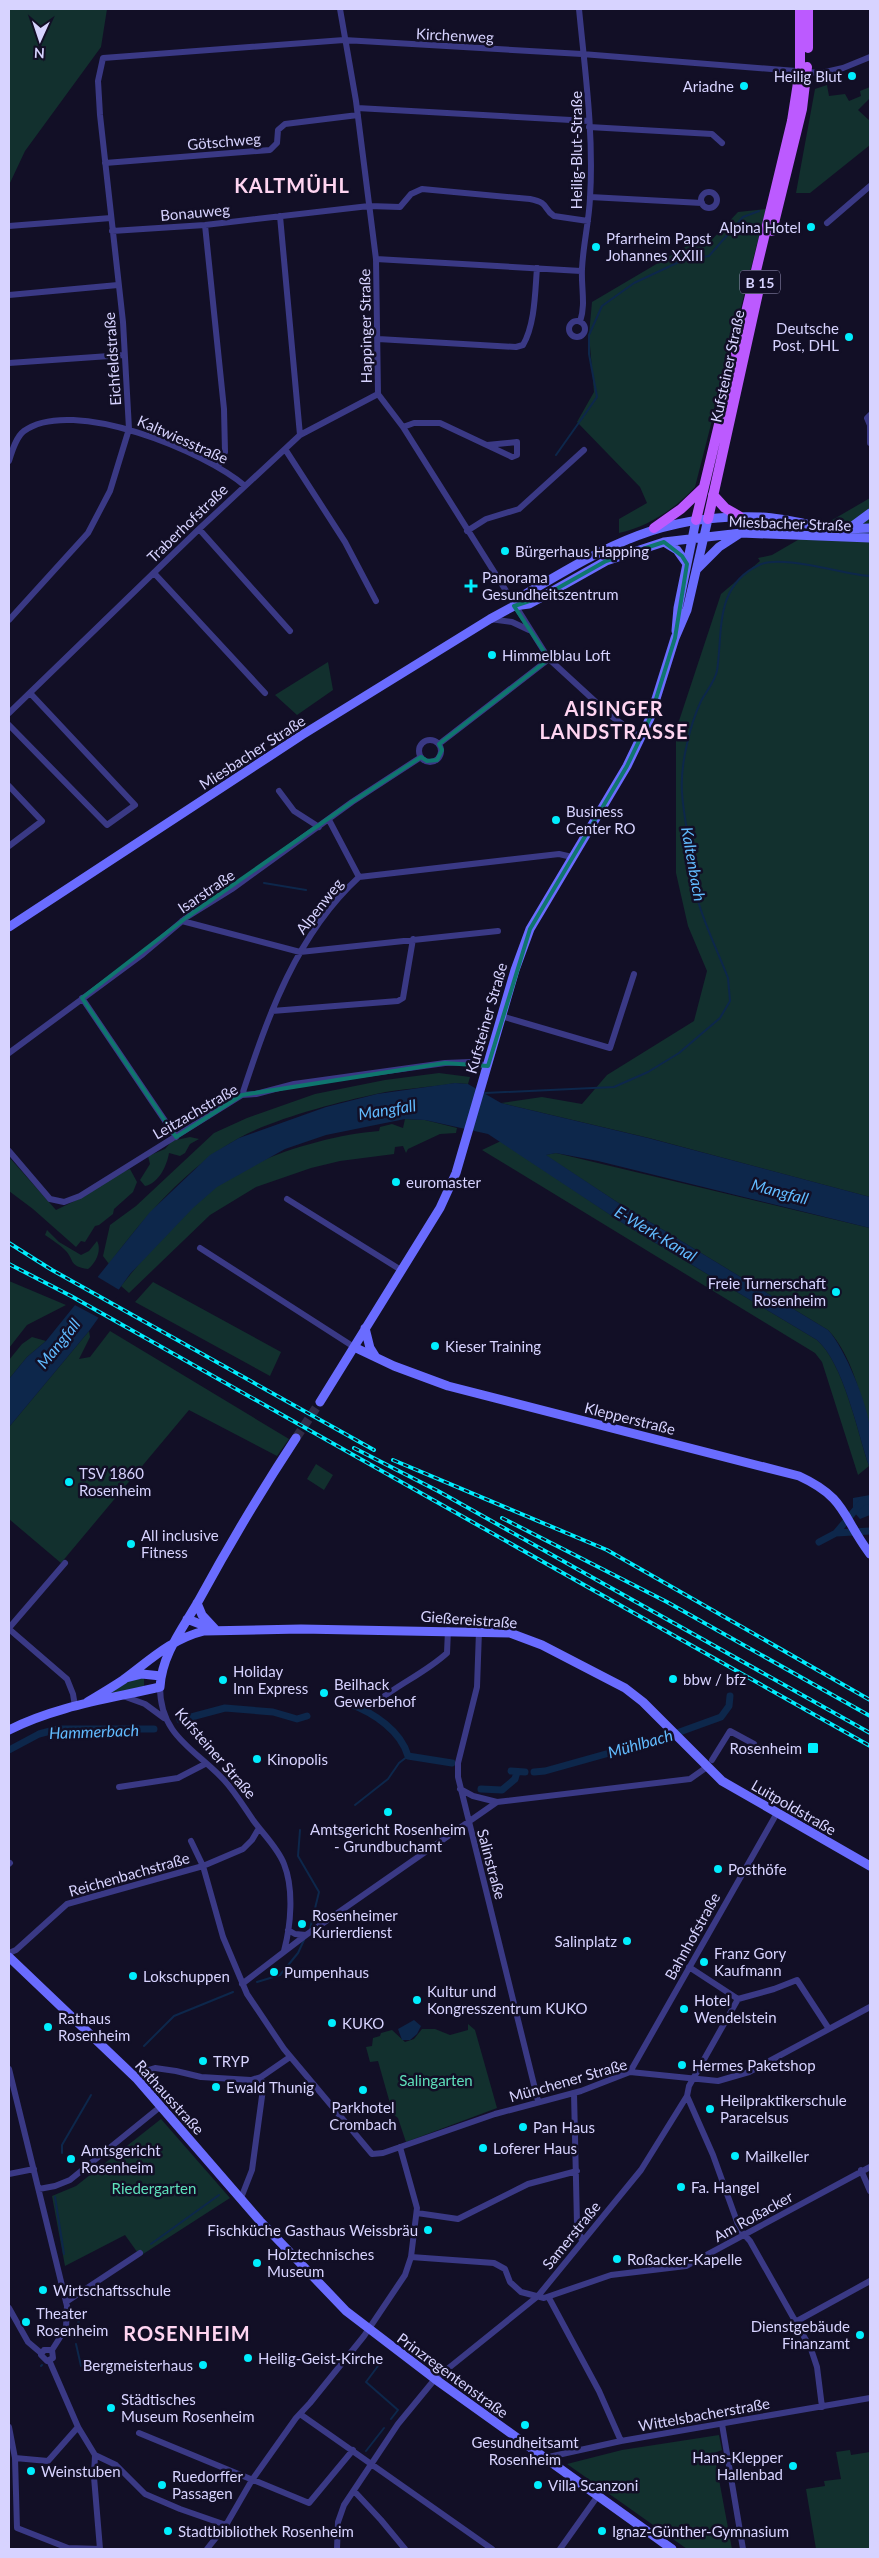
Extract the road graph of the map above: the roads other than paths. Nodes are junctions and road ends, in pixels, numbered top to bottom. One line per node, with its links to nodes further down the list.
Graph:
1 (340, 9): 5 (street, Happinger Straße)
2 (579, 9): 6 (street, Heilig-Blut-Straße)
3 (800, 9): 9 (main road, Kufsteiner Straße / B 15)
4 (808, 9): 9 (main road, Kufsteiner Straße / B 15)
5 (344, 40): 6 (street, Kirchenweg); 8 (street, Kirchenweg); 10 (street, Happinger Straße)
6 (582, 54): 9 (street, Kirchenweg); 12 (street, Heilig-Blut-Straße)
7 (870, 56): 9 (street, Kirchenweg)
8 (103, 58): 14 (street, Eichfeldstraße)
9 (803, 71): 47 (main road, Kufsteiner Straße / B 15); 48 (main road, Kufsteiner Straße / B 15)
10 (357, 108): 11 (street, Happinger Straße); 12 (street)
11 (358, 115): 14 (street, Götschweg); 18 (street, Happinger Straße)
12 (589, 124): 13 (street); 16 (street, Heilig-Blut-Straße)
13 (722, 143)
14 (106, 163): 20 (street, Eichfeldstraße)
15 (870, 186): 22 (street)
16 (590, 197): 17 (street); 21 (street, Heilig-Blut-Straße)
17 (702, 203)
18 (368, 206): 19 (street, Bonauweg); 21 (street, Bonauweg); 26 (street, Happinger Straße)
19 (280, 216): 23 (street, Bonauweg); 39 (street)
20 (111, 218): 24 (street); 25 (street, Eichfeldstraße)
21 (588, 221): 28 (street, Heilig-Blut-Straße)
22 (827, 223)
23 (205, 224): 25 (street, Bonauweg); 45 (street)
24 (9, 226)
25 (112, 232): 29 (street, Eichfeldstraße)
26 (376, 259): 27 (street); 32 (street, Happinger Straße)
27 (537, 268): 28 (street); 32 (street)
28 (581, 271): 31 (street, Heilig-Blut-Straße)
29 (118, 285): 30 (street); 33 (street, Eichfeldstraße)
30 (9, 295)
31 (580, 322)
32 (378, 339): 35 (street, Happinger Straße)
33 (124, 355): 34 (street); 38 (street, Eichfeldstraße)
34 (9, 362)
35 (378, 394): 37 (street, Happinger Straße); 39 (street, Traberhofstraße)
36 (870, 415): 40 (street)
37 (402, 427): 41 (street); 57 (street, Happinger Straße)
38 (129, 429): 44 (street, Kaltwiesstraße); 45 (street, Kaltwiesstraße); 69 (street, Eichfeldstraße)
39 (300, 435): 42 (street, Traberhofstraße)
40 (870, 443)
41 (487, 445)
42 (285, 449): 46 (street, Traberhofstraße); 66 (street)
43 (584, 450): 57 (street)
44 (9, 461)
45 (218, 467): 46 (street, Kaltwiesstraße)
46 (245, 486): 55 (street, Traberhofstraße)
47 (704, 488): 52 (main road, Kufsteiner Straße / B 15); 53 (main road)
48 (713, 495): 50 (main road); 51 (main road, Kufsteiner Straße / B 15)
49 (870, 513): 56 (main road)
50 (739, 516): 51 (main road, Miesbacher Straße); 56 (main road, Miesbacher Straße)
51 (708, 519): 52 (main road, Miesbacher Straße); 59 (main road, Kufsteiner Straße)
52 (696, 520): 53 (main road, Miesbacher Straße); 60 (main road, Kufsteiner Straße)
53 (654, 528): 67 (main road, Miesbacher Straße)
54 (870, 528): 56 (main road, Miesbacher Straße)
55 (199, 529): 65 (street, Traberhofstraße); 70 (street)
56 (849, 529)
57 (466, 531): 67 (street, Happinger Straße)
58 (741, 533): 59 (main road, Miesbacher Straße); 61 (main road, Miesbacher Straße); 64 (main road)
59 (705, 536): 60 (main road, Miesbacher Straße); 64 (main road, Kufsteiner Straße)
60 (693, 537): 62 (main road, Miesbacher Straße); 63 (main road, Kufsteiner Straße)
61 (870, 538)
62 (664, 542): 63 (main road); 67 (main road, Miesbacher Straße)
63 (687, 564): 72 (main road, Kufsteiner Straße)
64 (697, 569): 72 (main road, Kufsteiner Straße)
65 (154, 573): 74 (street); 75 (street, Traberhofstraße)
66 (376, 601)
67 (514, 606): 68 (main road, Miesbacher Straße); 71 (street, Happinger Straße)
68 (490, 619): 71 (street); 89 (main road, Miesbacher Straße)
69 (9, 620)
70 (290, 631)
71 (530, 631): 73 (street, Happinger Straße)
72 (676, 638): 78 (main road, Kufsteiner Straße)
73 (549, 659): 78 (street, Happinger Straße); 79 (street, Isarstraße)
74 (265, 692)
75 (30, 693): 76 (street, Traberhofstraße); 77 (street)
76 (9, 713)
77 (9, 725)
78 (641, 738): 86 (main road, Kufsteiner Straße)
79 (439, 744): 80 (street, Isarstraße); 80 (street, Isarstraße)
80 (421, 757): 83 (street, Isarstraße)
81 (9, 786): 85 (street)
82 (279, 791): 84 (street)
83 (329, 820): 84 (street, Isarstraße); 87 (street)
84 (320, 827): 88 (street, Isarstraße)
85 (9, 846)
86 (572, 856): 87 (street, Alpenweg); 96 (main road, Kufsteiner Straße)
87 (359, 878): 92 (street, Alpenweg)
88 (182, 922): 92 (street); 94 (street, Isarstraße)
89 (9, 927)
90 (498, 931): 91 (street)
91 (413, 940): 92 (street); 95 (street)
92 (300, 952): 95 (street, Alpenweg)
93 (634, 974): 96 (street)
94 (82, 998): 97 (street, Isarstraße); 100 (street)
95 (272, 1011): 99 (street, Alpenweg)
96 (502, 1016): 98 (main road, Kufsteiner Straße)
97 (9, 1053)
98 (488, 1066): 99 (street, Leitzachstraße); 104 (main road, Kufsteiner Straße)
99 (242, 1095): 100 (street, Leitzachstraße)
100 (176, 1136): 101 (street, Leitzachstraße)
101 (9, 1151)
102 (286, 1199): 104 (street)
103 (200, 1248): 106 (street)
104 (401, 1270): 105 (main road, Kufsteiner Straße)
105 (366, 1328): 106 (main road, Kufsteiner Straße); 107 (main road)
106 (354, 1347): 107 (main road, Klepperstraße); 108 (main road, Kufsteiner Straße)
107 (375, 1356): 110 (main road, Klepperstraße)
108 (320, 1402)
109 (296, 1438): 112 (main road, Kufsteiner Straße)
110 (870, 1554)
111 (65, 1563): 114 (street)
112 (197, 1603): 113 (main road, Kufsteiner Straße); 115 (main road)
113 (187, 1619): 115 (main road, Gießereistraße); 118 (main road, Kufsteiner Straße)
114 (9, 1629): 125 (street)
115 (215, 1629): 116 (main road, Gießereistraße); 118 (main road, Gießereistraße)
116 (448, 1630): 117 (main road, Gießereistraße); 124 (street)
117 (479, 1631): 130 (main road, Gießereistraße); 132 (street, Salinstraße)
118 (174, 1643): 119 (main road, Kufsteiner Straße); 120 (main road, Gießereistraße)
119 (161, 1676): 120 (main road); 121 (main road, Kufsteiner Straße)
120 (125, 1678): 123 (main road, Gießereistraße)
121 (160, 1687): 122 (main road); 126 (street, Kufsteiner Straße)
122 (123, 1696): 123 (main road); 126 (street)
123 (86, 1703): 125 (main road)
124 (373, 1705)
125 (75, 1706): 127 (main road)
126 (164, 1718): 129 (street, Kufsteiner Straße)
127 (9, 1730)
128 (754, 1744): 130 (street)
129 (205, 1764): 131 (street); 136 (street, Kufsteiner Straße)
130 (709, 1764): 133 (street); 134 (main road, Luitpoldstraße)
131 (119, 1787)
132 (460, 1789): 133 (street); 135 (street, Salinstraße)
133 (497, 1802): 135 (street)
134 (777, 1813): 139 (main road, Luitpoldstraße); 145 (street, Bahnhofstraße)
135 (468, 1822): 141 (street); 158 (street, Salinstraße)
136 (259, 1828): 138 (street, Reichenbachstraße); 140 (street, Kufsteiner Straße)
137 (191, 1841): 138 (street)
138 (202, 1866): 143 (street, Reichenbachstraße); 146 (street)
139 (870, 1866)
140 (288, 1930): 141 (street); 142 (street, Kufsteiner Straße)
141 (306, 1935): 142 (street)
142 (284, 1951): 146 (street)
143 (9, 1953)
144 (9, 1957): 155 (main road, Rathausstraße)
145 (688, 1967): 147 (street); 152 (street, Bahnhofstraße)
146 (242, 1984): 150 (street)
147 (738, 1999): 149 (street); 154 (street, Samerstraße)
148 (870, 2007): 149 (street, Münchener Straße)
149 (829, 2029): 154 (street, Münchener Straße)
150 (290, 2057): 153 (street); 160 (street, Münchener Straße)
151 (9, 2069): 162 (street)
152 (630, 2072): 154 (street, Münchener Straße); 156 (street, Münchener Straße)
153 (261, 2077): 155 (street); 168 (street)
154 (693, 2079): 157 (street, Samerstraße)
155 (137, 2080): 159 (main road, Rathausstraße)
156 (574, 2093): 158 (street, Münchener Straße); 164 (street)
157 (687, 2096): 170 (street); 171 (street, Samerstraße)
158 (538, 2101): 160 (street, Münchener Straße)
159 (160, 2107): 166 (street); 168 (main road, Rathausstraße)
160 (400, 2147): 169 (street)
161 (870, 2167): 163 (street, Am Roßacker)
162 (34, 2170): 165 (street); 166 (street)
163 (861, 2170): 167 (street); 170 (street, Am Roßacker)
164 (577, 2171): 169 (street); 171 (street)
165 (9, 2174)
166 (39, 2189): 177 (street)
167 (870, 2191)
168 (241, 2198): 180 (main road, Prinzregentenstraße)
169 (416, 2213): 173 (street)
170 (746, 2236): 176 (street, Am Roßacker); 179 (street)
171 (582, 2241): 175 (street, Samerstraße)
172 (140, 2253): 177 (street)
173 (411, 2257): 175 (street); 180 (street)
174 (870, 2281): 179 (street)
175 (538, 2296): 176 (street); 184 (street, Samerstraße)
176 (549, 2298): 192 (street)
177 (66, 2302): 181 (street)
178 (9, 2308): 182 (street)
179 (797, 2321): 186 (street)
180 (368, 2330): 184 (main road, Prinzregentenstraße); 187 (street)
181 (52, 2350): 182 (street); 183 (street)
182 (42, 2352): 183 (street)
183 (49, 2360): 190 (street)
184 (435, 2379): 196 (main road, Prinzregentenstraße); 197 (street, Samerstraße)
185 (870, 2398): 186 (street, Wittelsbacherstraße)
186 (822, 2406): 188 (street, Wittelsbacherstraße)
187 (300, 2414): 193 (street); 198 (street)
188 (722, 2424): 192 (street, Wittelsbacherstraße); 209 (street)
189 (9, 2427): 195 (street)
190 (78, 2427): 194 (street); 195 (street)
191 (139, 2433): 198 (street)
192 (621, 2441): 196 (street, Wittelsbacherstraße)
193 (353, 2450): 197 (street); 198 (street)
194 (95, 2455): 201 (street); 202 (street)
195 (15, 2458): 202 (street)
196 (544, 2458): 200 (main road, Prinzregentenstraße)
197 (371, 2463): 199 (street, Samerstraße); 206 (street)
198 (252, 2480): 201 (street)
199 (354, 2491): 204 (street, Samerstraße); 205 (street)
200 (597, 2497): 207 (street); 208 (main road, Prinzregentenstraße)
201 (226, 2524): 203 (street)
202 (100, 2549)
203 (207, 2549)
204 (337, 2549)
205 (405, 2549)
206 (492, 2549)
207 (560, 2549)
208 (672, 2549)
209 (743, 2549)

